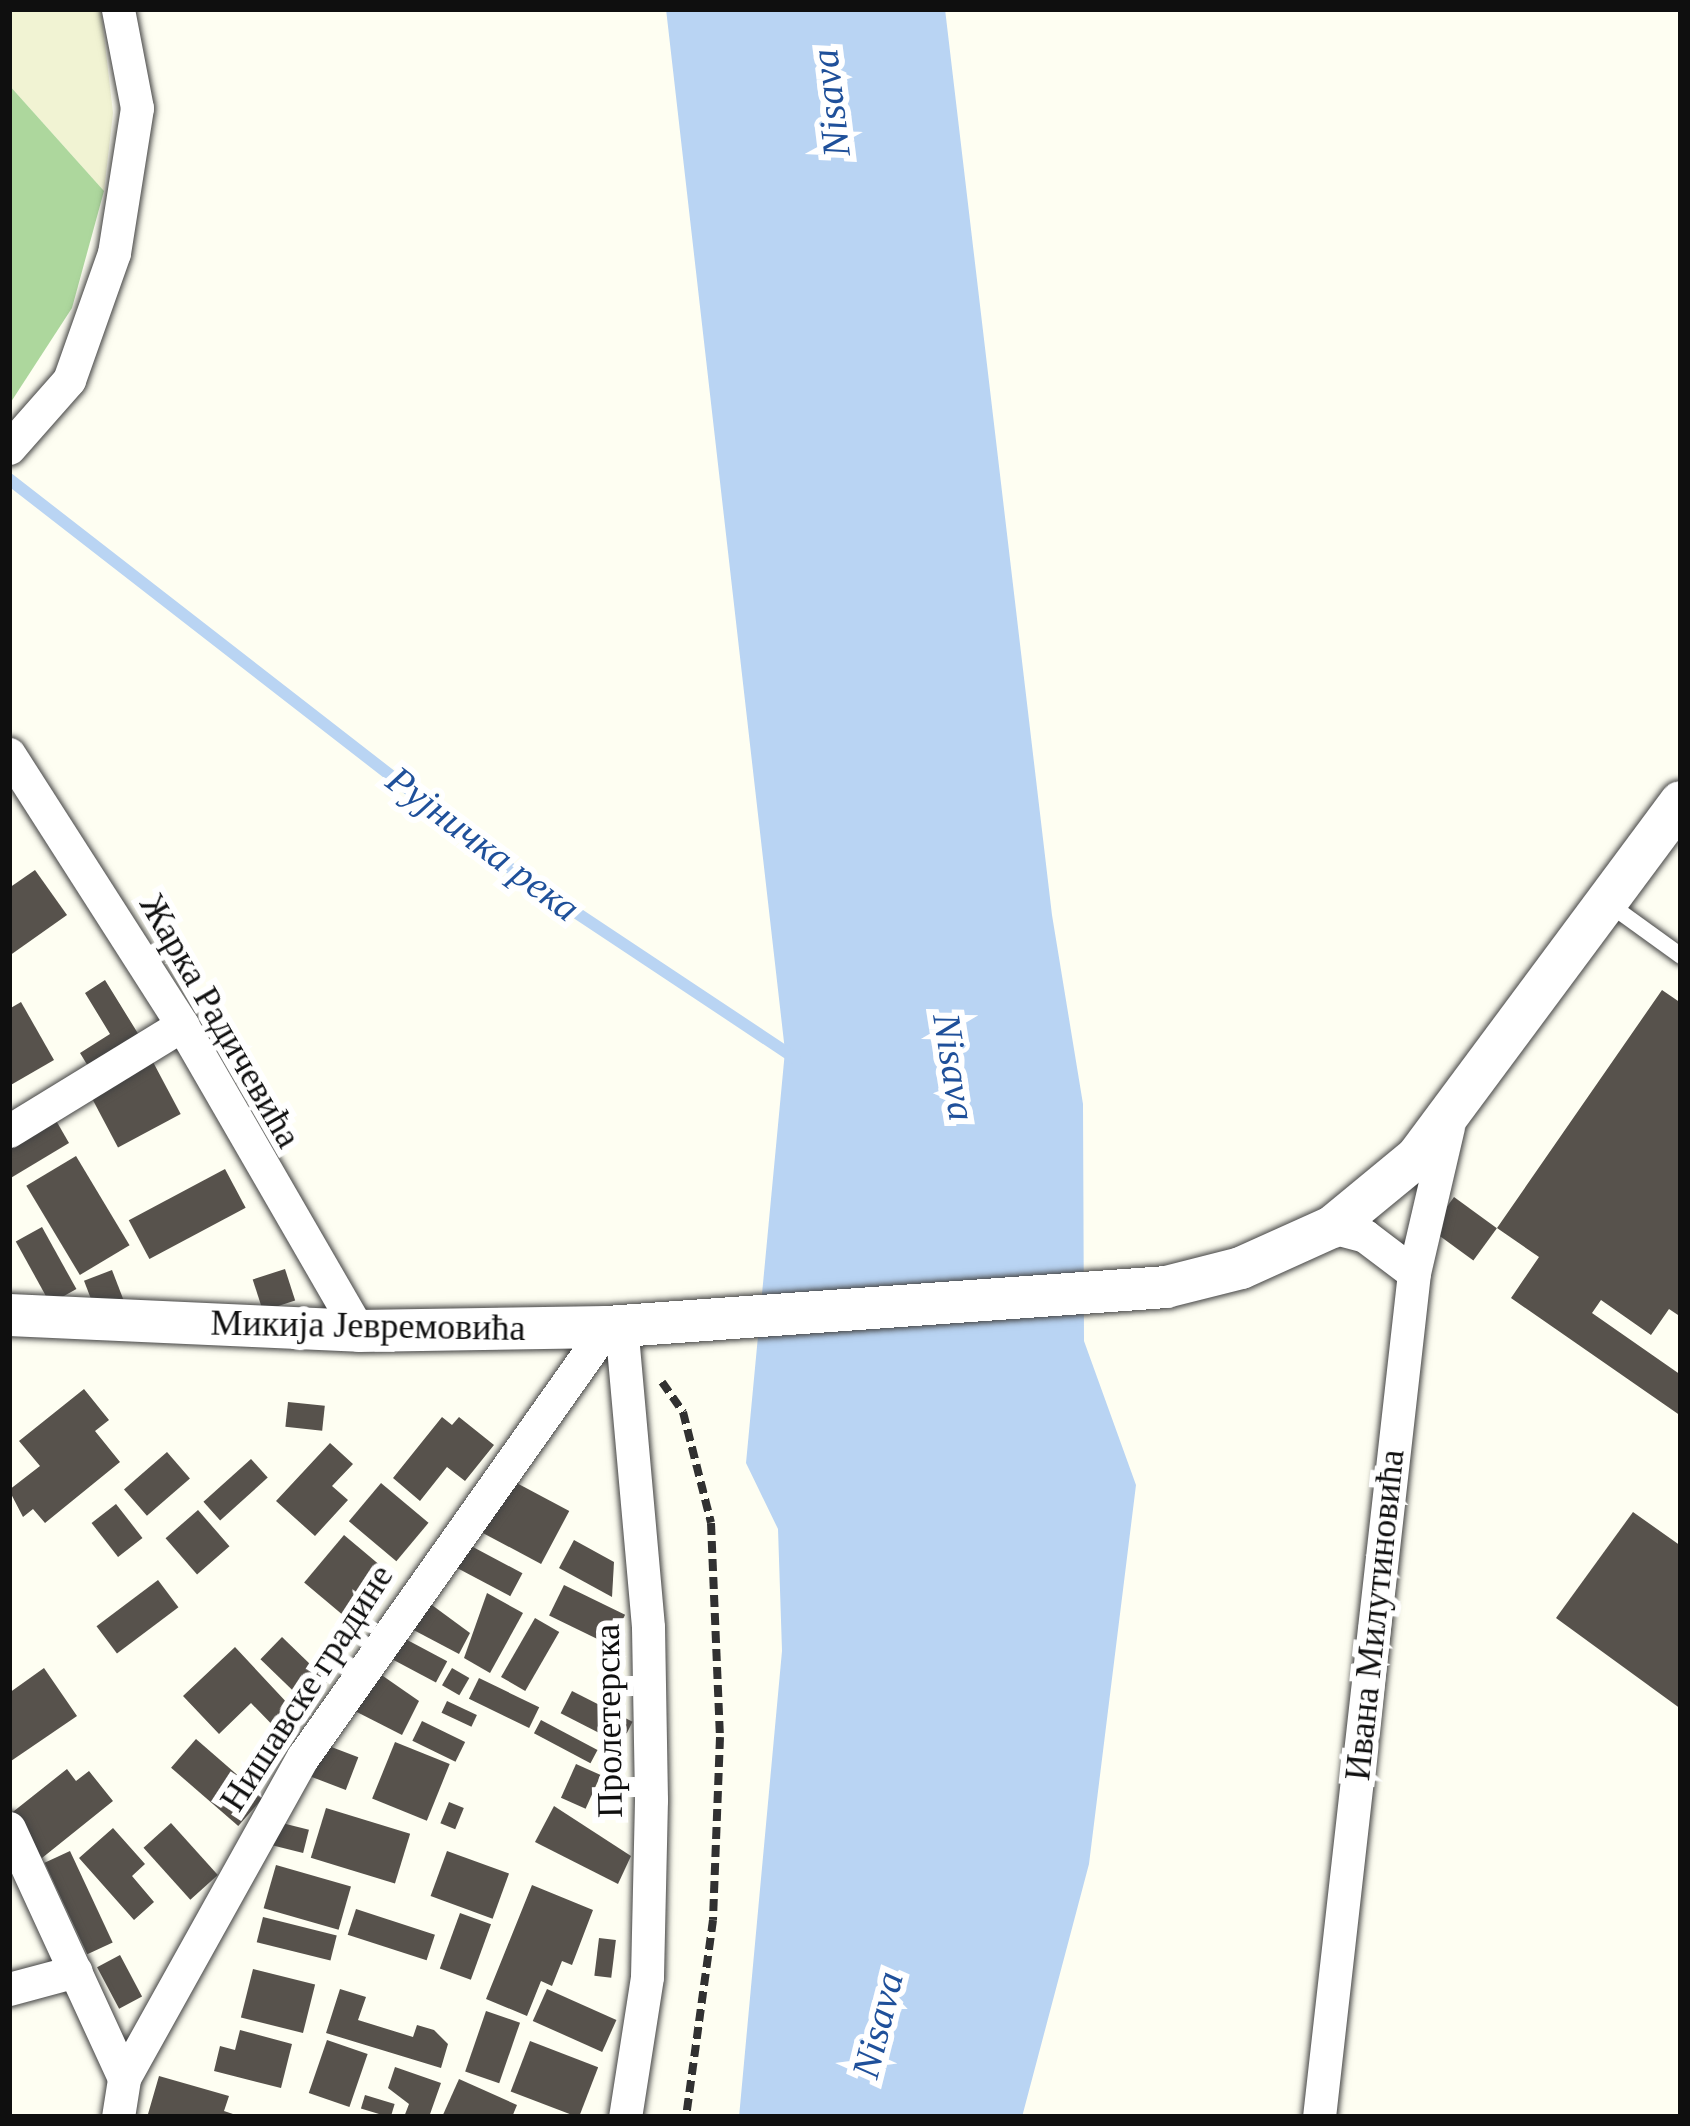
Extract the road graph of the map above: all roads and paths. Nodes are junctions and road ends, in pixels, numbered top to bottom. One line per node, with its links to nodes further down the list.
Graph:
1 (118, 9): 2 (street)
2 (9, 448)
3 (9, 754): 7 (street, Жарка Радичевића)
4 (1681, 802): 5 (street, Ивана Милутиновића)
5 (1609, 904): 6 (lane); 8 (street, Ивана Милутиновића)
6 (1681, 956)
7 (182, 1025): 9 (street); 14 (street, Жарка Радичевића)
8 (1451, 1118): 10 (street, Ивана Милутиновића); 11 (street, Ивана Милутиновића)
9 (9, 1131)
10 (1332, 1227): 11 (street); 13 (street, Ивана Милутиновића)
11 (1414, 1273): 23 (street, Ивана Милутиновића)
12 (9, 1315): 14 (street, Микија Јевремовића)
13 (727, 1318): 15 (street, Микија Јевремовића)
14 (358, 1331): 15 (street, Микија Јевремовића)
15 (616, 1335): 19 (street, Нишавске градине); 21 (street, Пролетерска); 22 (path)
16 (9, 1828): 17 (street)
17 (76, 1972): 18 (street); 19 (street)
18 (9, 1989)
19 (124, 2078): 20 (street, Нишавске градине)
20 (118, 2117)
21 (625, 2117)
22 (686, 2117)
23 (1319, 2117)

